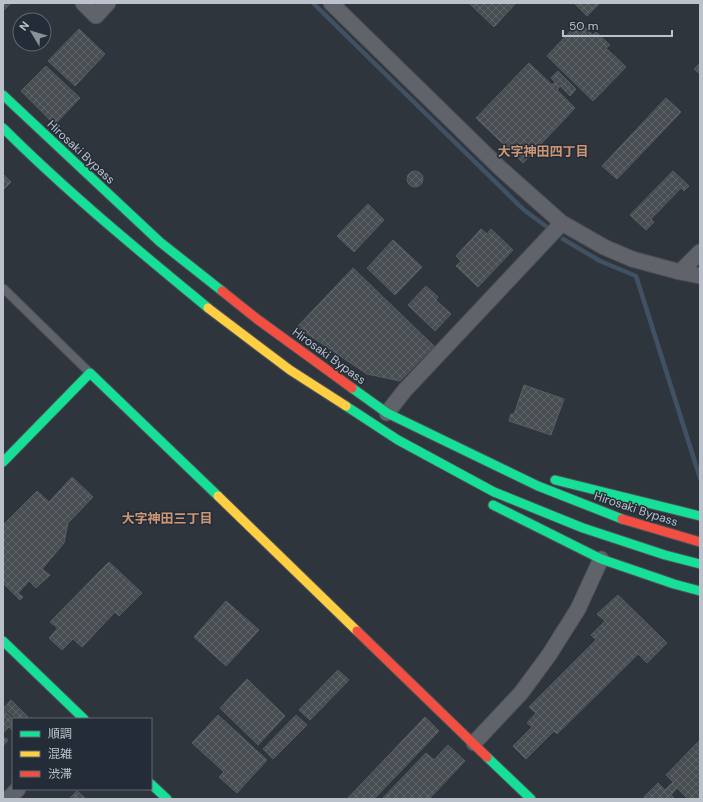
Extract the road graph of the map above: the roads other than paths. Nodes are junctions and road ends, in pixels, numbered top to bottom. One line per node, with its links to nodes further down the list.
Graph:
1 (83, 3): 2 (street)
2 (108, 3)
3 (331, 3): 6 (street)
4 (3, 95): 12 (main road, Hirosaki Bypass)
5 (3, 128): 14 (main road)
6 (562, 223): 8 (street); 12 (street)
7 (700, 252): 8 (street)
8 (680, 272): 9 (street)
9 (700, 276)
10 (4, 289): 11 (lane)
11 (90, 373): 15 (main road); 27 (main road)
12 (388, 413): 13 (main road, Hirosaki Bypass)
13 (414, 426): 16 (main road); 21 (main road, Hirosaki Bypass)
14 (398, 440): 18 (main road); 23 (main road)
15 (3, 462)
16 (517, 466)
17 (547, 477): 20 (main road)
18 (452, 479)
19 (484, 500): 22 (main road)
20 (700, 516)
21 (700, 542)
22 (600, 559): 24 (main road); 27 (street)
23 (700, 564)
24 (700, 591)
25 (3, 641): 26 (main road)
26 (83, 718)
27 (474, 744): 32 (main road)
28 (152, 785): 31 (main road)
29 (17, 790): 30 (street)
30 (8, 799)
31 (167, 799)
32 (531, 799)

